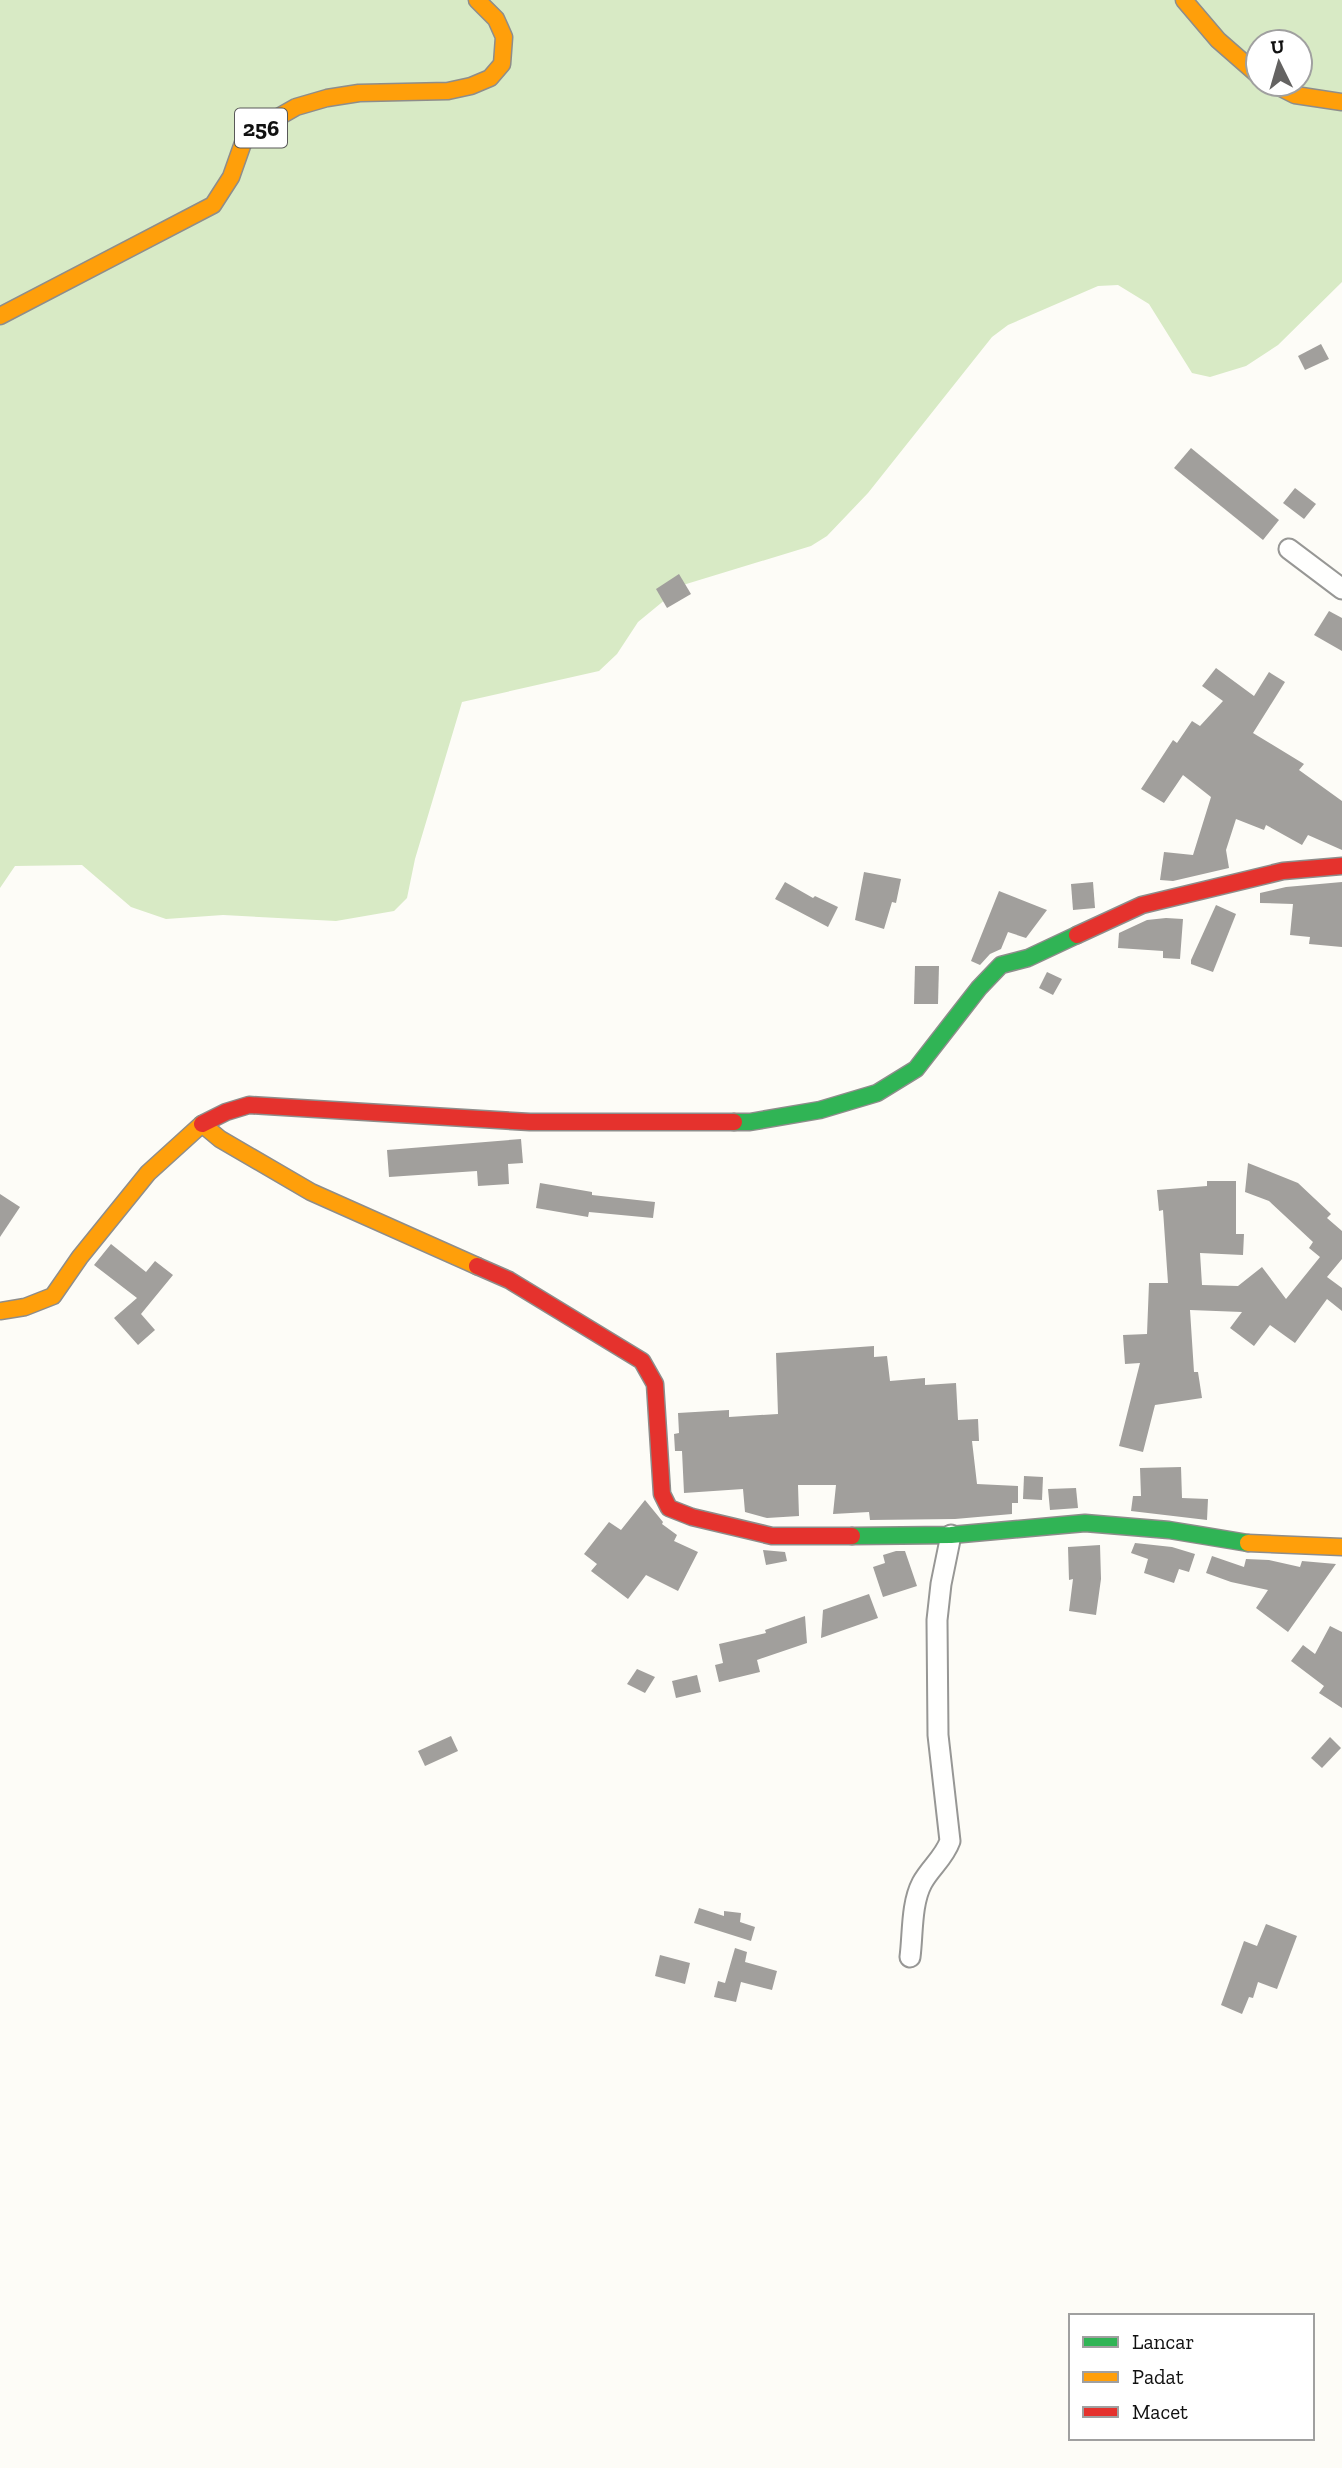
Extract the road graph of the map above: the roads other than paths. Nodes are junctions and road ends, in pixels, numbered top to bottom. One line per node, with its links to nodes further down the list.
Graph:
1 (477, 0): 6 (street, 256)
2 (1184, 0): 3 (street)
3 (1244, 65)
4 (1314, 98): 5 (street)
5 (1342, 102)
6 (0, 316)
7 (1289, 549): 8 (street)
8 (1342, 589)
9 (1342, 866): 10 (street)
10 (202, 1124): 11 (street); 12 (street)
11 (0, 1311)
12 (951, 1535): 13 (street); 14 (street)
13 (1342, 1547)
14 (910, 1957)

